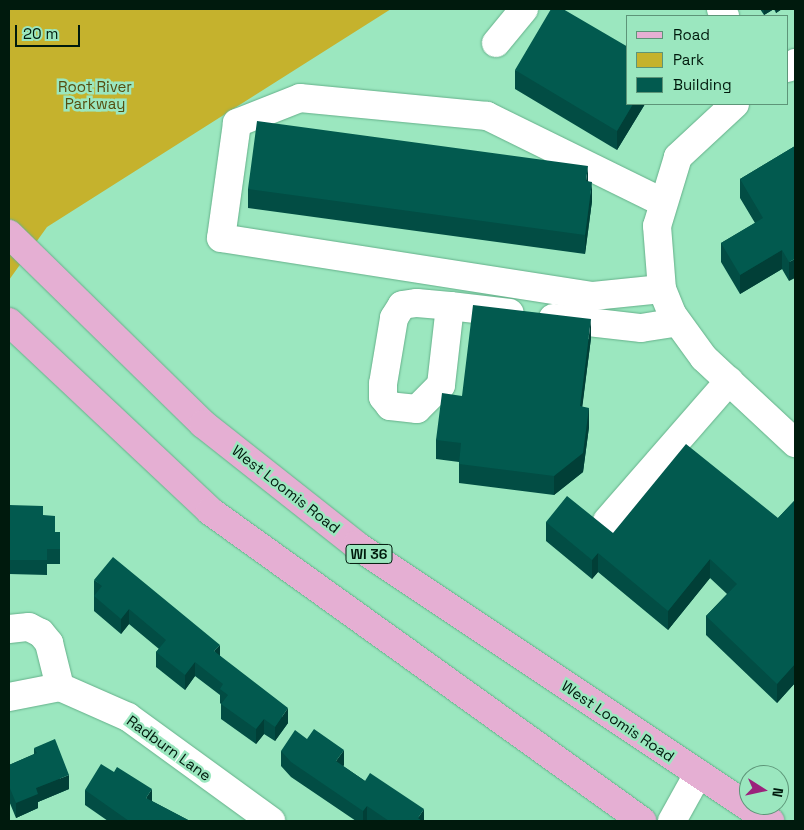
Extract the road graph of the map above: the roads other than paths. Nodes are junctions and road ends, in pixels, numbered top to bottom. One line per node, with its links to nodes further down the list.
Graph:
1 (524, 9): 2 (street)
2 (496, 43)
3 (726, 105): 4 (street)
4 (662, 202): 6 (street); 6 (street)
5 (9, 234): 16 (main road, West Loomis Road / WI 36)
6 (662, 289): 9 (street)
7 (450, 306): 9 (street)
8 (9, 322): 18 (main road)
9 (678, 322): 10 (street)
10 (730, 381): 11 (street); 12 (street)
11 (795, 443)
12 (607, 521)
13 (9, 629): 14 (street)
14 (60, 687): 15 (street); 17 (street, Radburn Lane)
15 (9, 698)
16 (698, 774): 19 (street); 20 (main road, West Loomis Road / WI 36)
17 (271, 821)
18 (642, 821)
19 (672, 821)
20 (770, 821)

